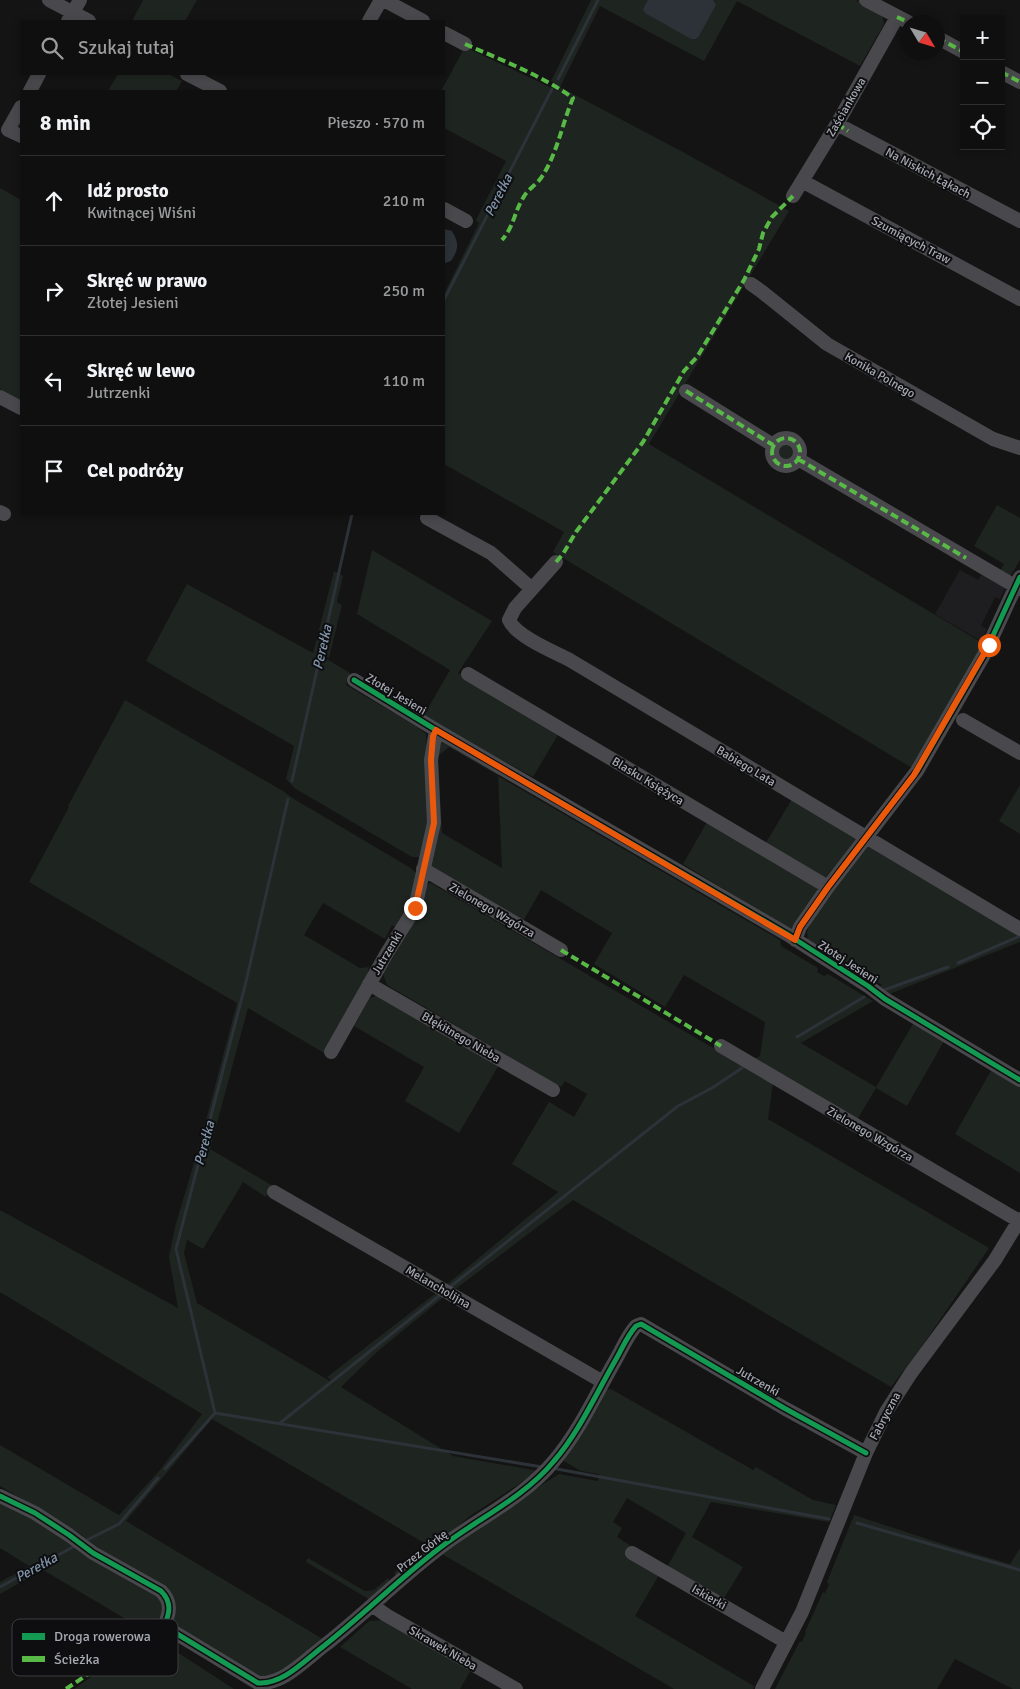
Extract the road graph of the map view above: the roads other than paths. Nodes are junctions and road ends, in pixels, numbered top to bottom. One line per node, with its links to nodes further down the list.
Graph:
1 (49, 0): 5 (street)
2 (80, 0): 5 (street)
3 (382, 0): 8 (street); 9 (street)
4 (866, 0): 6 (street)
5 (70, 17): 7 (street)
6 (900, 19)
7 (84, 20)
8 (370, 20)
9 (421, 20)
10 (900, 23): 22 (street, Zaściankowa)
11 (445, 34): 13 (street)
12 (945, 42): 14 (street)
13 (465, 44)
14 (960, 50)
15 (1005, 74): 18 (street)
16 (38, 75): 19 (street)
17 (189, 75): 20 (street)
18 (1020, 82)
19 (31, 90)
20 (218, 90)
21 (20, 108): 23 (street)
22 (836, 124): 24 (street, Zaściankowa); 28 (street, Na Niskich Łąkach)
23 (20, 136)
24 (802, 181): 25 (street, Zaściankowa); 30 (street, Szumiących Traw)
25 (793, 196)
26 (445, 209): 27 (street)
27 (466, 220)
28 (1020, 221)
29 (751, 284): 35 (street, Konika Polnego)
30 (1020, 299)
31 (686, 391): 34 (street)
32 (0, 397): 33 (street)
33 (20, 407)
34 (773, 445): 36 (street); 36 (street)
35 (1020, 448)
36 (798, 459): 39 (street)
37 (427, 518): 40 (street)
38 (556, 562): 40 (street, Babiego Lata)
39 (1018, 584): 46 (street)
40 (532, 588): 46 (street, Babiego Lata)
41 (468, 674): 48 (street, Blasku Księżyca)
42 (354, 680): 44 (street, Złotej Jesieni)
43 (963, 720): 45 (street)
44 (436, 730): 47 (street, Jutrzenki); 50 (street, Złotej Jesieni)
45 (1020, 753)
46 (867, 838): 48 (street); 49 (street, Babiego Lata)
47 (423, 869): 51 (street, Zielonego Wzgórza); 52 (street, Jutrzenki)
48 (828, 887): 50 (street)
49 (1020, 929)
50 (795, 940): 55 (street, Złotej Jesieni)
51 (561, 950)
52 (369, 984): 54 (street, Jutrzenki); 56 (street, Błękitnego Nieba)
53 (721, 1046): 58 (street, Zielonego Wzgórza)
54 (331, 1052)
55 (1020, 1080)
56 (553, 1090)
57 (274, 1192): 60 (street, Melancholijna)
58 (1019, 1220): 61 (street, Fabryczna)
59 (641, 1324): 60 (street, Przez Górkę); 61 (street, Jutrzenki)
60 (603, 1382): 64 (street, Przez Górkę)
61 (866, 1453): 67 (street, Fabryczna)
62 (0, 1496): 65 (street, Przez Górkę)
63 (632, 1552): 67 (street, Iskierki)
64 (372, 1604): 66 (street, Przez Górkę); 68 (street, Skrawek Nieba)
65 (167, 1619)
66 (178, 1634)
67 (786, 1642): 69 (street, Fabryczna)
68 (516, 1689)
69 (762, 1689)

